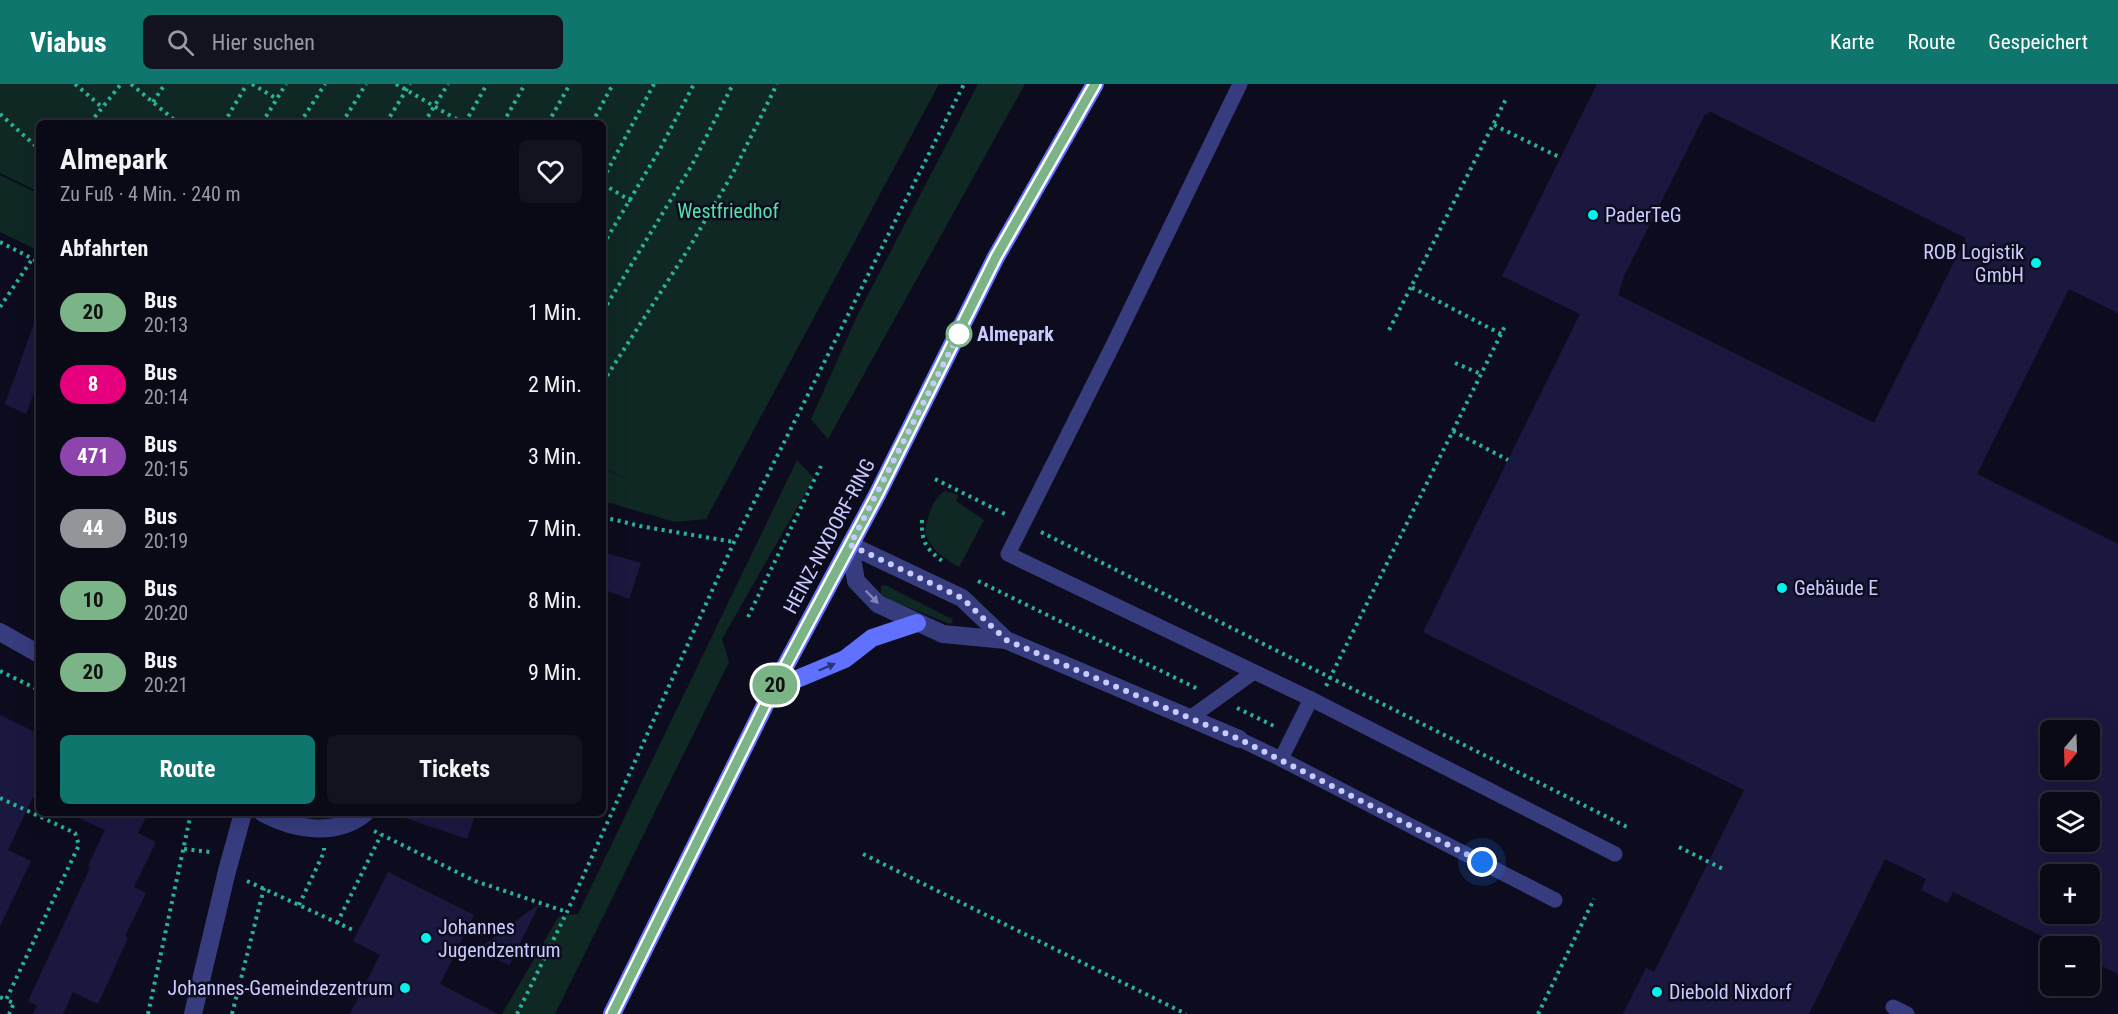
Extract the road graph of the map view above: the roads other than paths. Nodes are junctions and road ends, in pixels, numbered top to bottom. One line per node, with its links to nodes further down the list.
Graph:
1 (1095, 84): 3 (main road, HEINZ-NIXDORF-RING)
2 (1240, 84): 8 (lane)
3 (850, 545): 4 (street, one-way to 4); 6 (street); 9 (main road, HEINZ-NIXDORF-RING)
4 (917, 623): 6 (street); 9 (main road, one-way to 4)
5 (0, 632): 7 (street)
6 (1006, 640): 11 (street)
7 (36, 652)
8 (1254, 672): 10 (lane); 11 (lane)
9 (773, 689): 20 (main road, HEINZ-NIXDORF-RING)
10 (1311, 699): 13 (lane); 17 (lane)
11 (1190, 718): 12 (street)
12 (1239, 739): 13 (lane)
13 (1281, 759): 18 (lane)
14 (242, 816): 19 (street)
15 (271, 816): 16 (street)
16 (360, 817)
17 (1615, 854)
18 (1555, 900)
19 (193, 1014)
20 (612, 1014)

